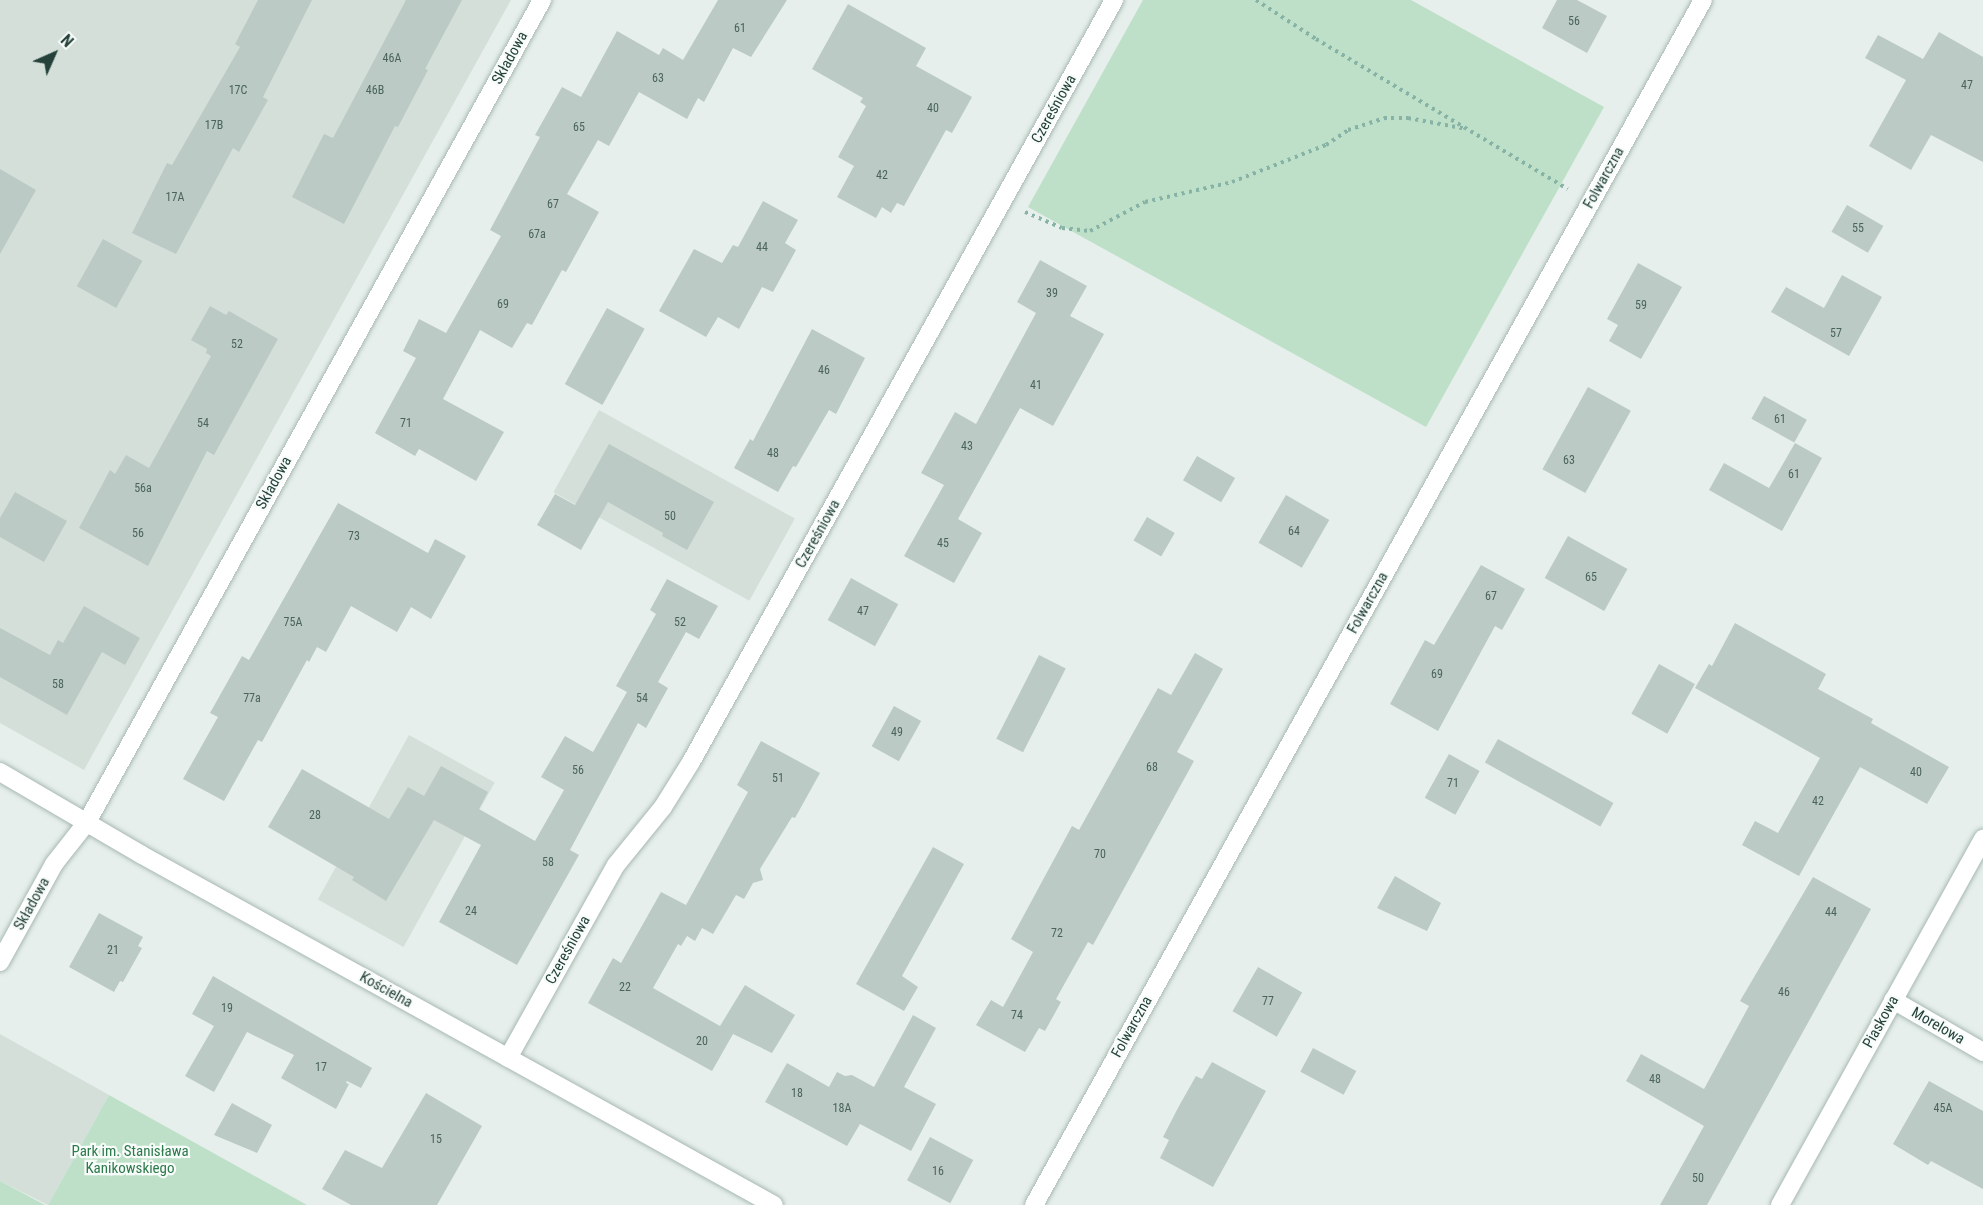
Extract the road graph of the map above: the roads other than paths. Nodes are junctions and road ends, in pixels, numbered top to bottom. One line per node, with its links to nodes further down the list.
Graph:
1 (542, 0): 5 (street, Składowa)
2 (1114, 0): 10 (street, Czereśniowa)
3 (1702, 0): 12 (street, Folwarczna)
4 (0, 772): 5 (street, Kościelna)
5 (87, 822): 7 (street, Składowa); 10 (street, Kościelna)
6 (1983, 839): 8 (street, Piaskowa)
7 (0, 962)
8 (1893, 1000): 9 (street, Morelowa); 13 (street, Piaskowa)
9 (1983, 1052)
10 (508, 1058): 11 (street, Kościelna)
11 (774, 1205)
12 (1034, 1205)
13 (1780, 1205)

